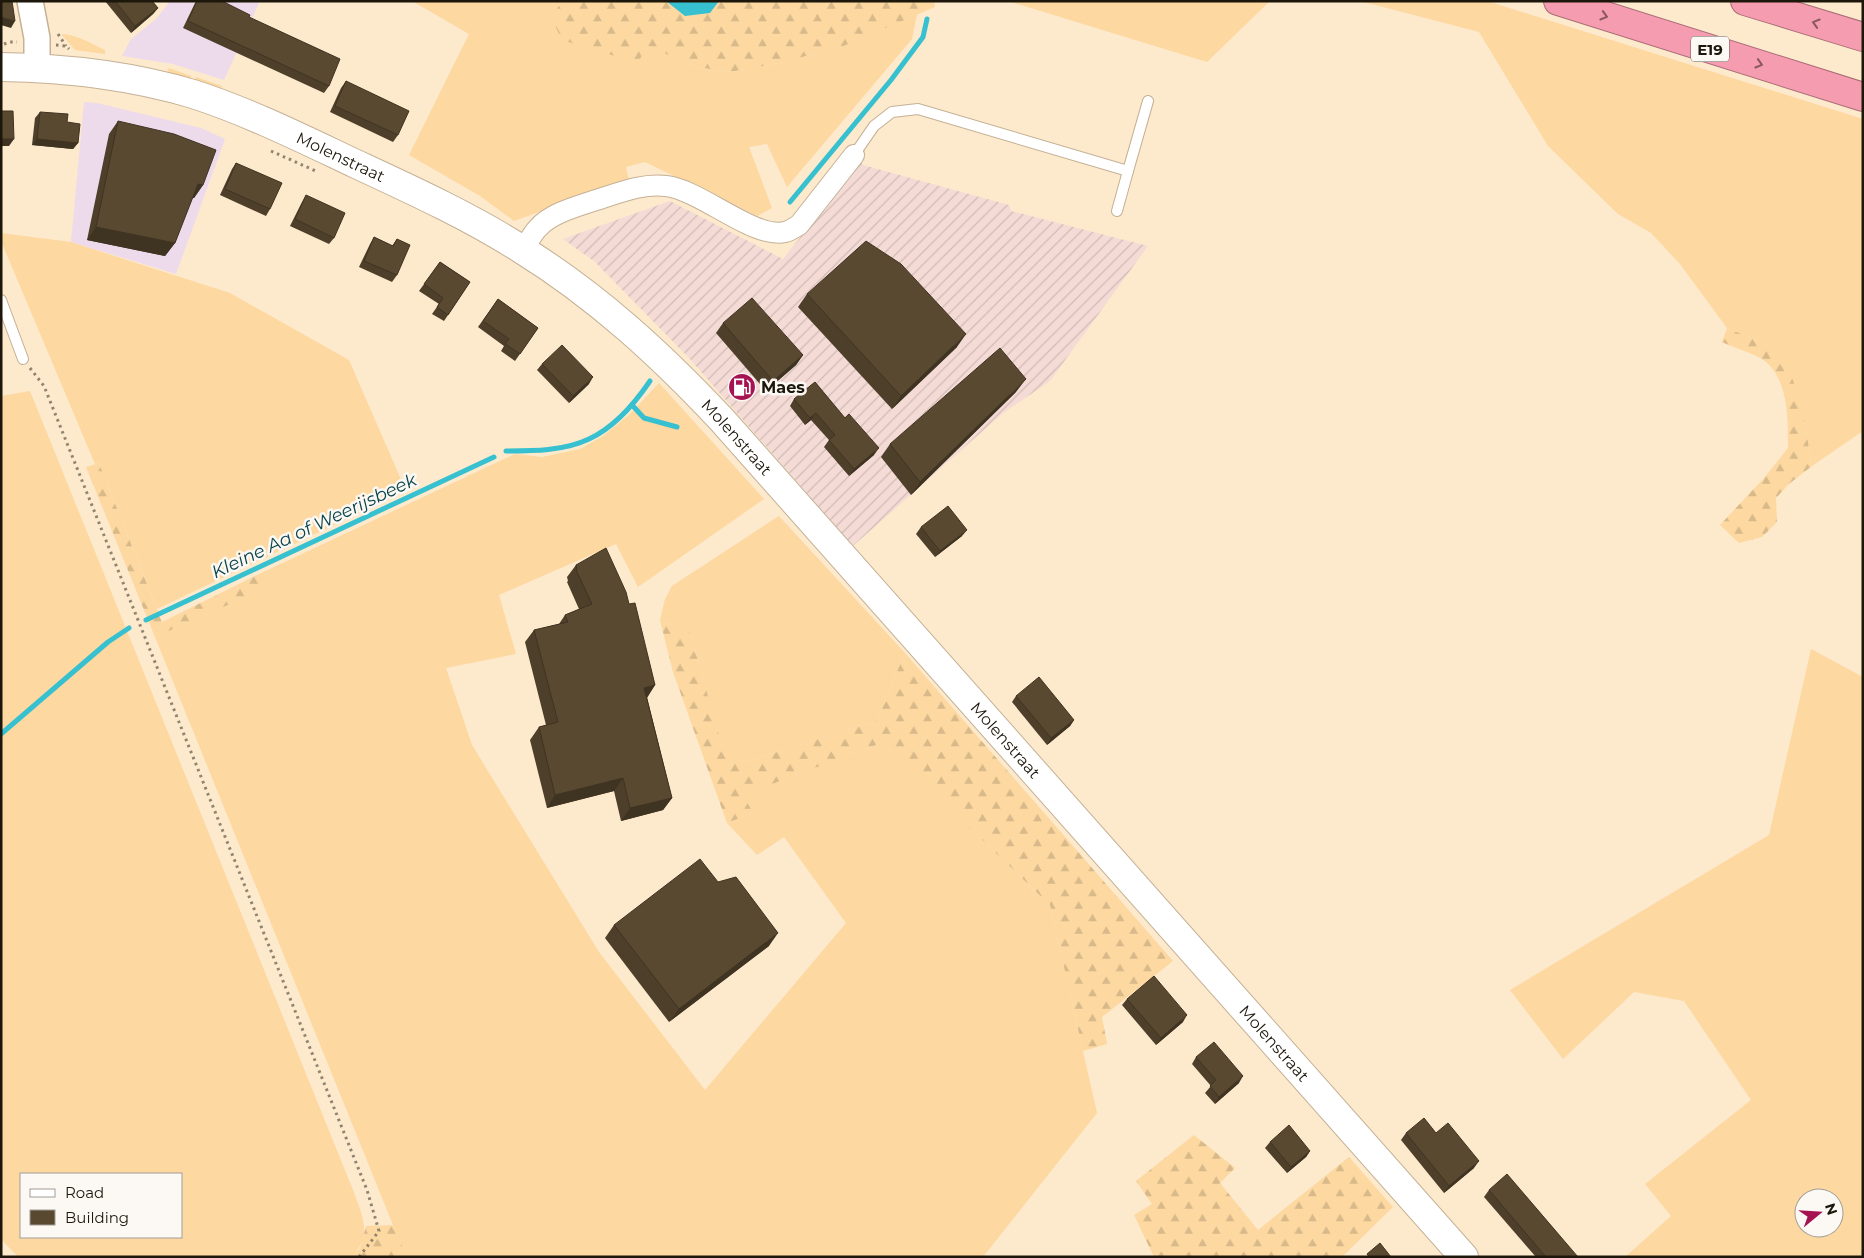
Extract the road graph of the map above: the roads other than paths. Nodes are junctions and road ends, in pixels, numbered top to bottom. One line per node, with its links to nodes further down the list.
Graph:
1 (30, 1): 6 (street)
2 (1558, 1): 7 (highway, E19, one-way to 7)
3 (1746, 1): 4 (highway, one-way to 3)
4 (1863, 37)
5 (1, 67): 6 (main road, Molenstraat)
6 (37, 68): 12 (main road, Molenstraat)
7 (1863, 97)
8 (1148, 101): 10 (lane)
9 (854, 155): 10 (lane); 12 (street)
10 (1128, 171): 11 (lane)
11 (1117, 211)
12 (523, 250): 15 (main road, Molenstraat)
13 (1, 300): 14 (lane)
14 (23, 360)
15 (1464, 1257)

